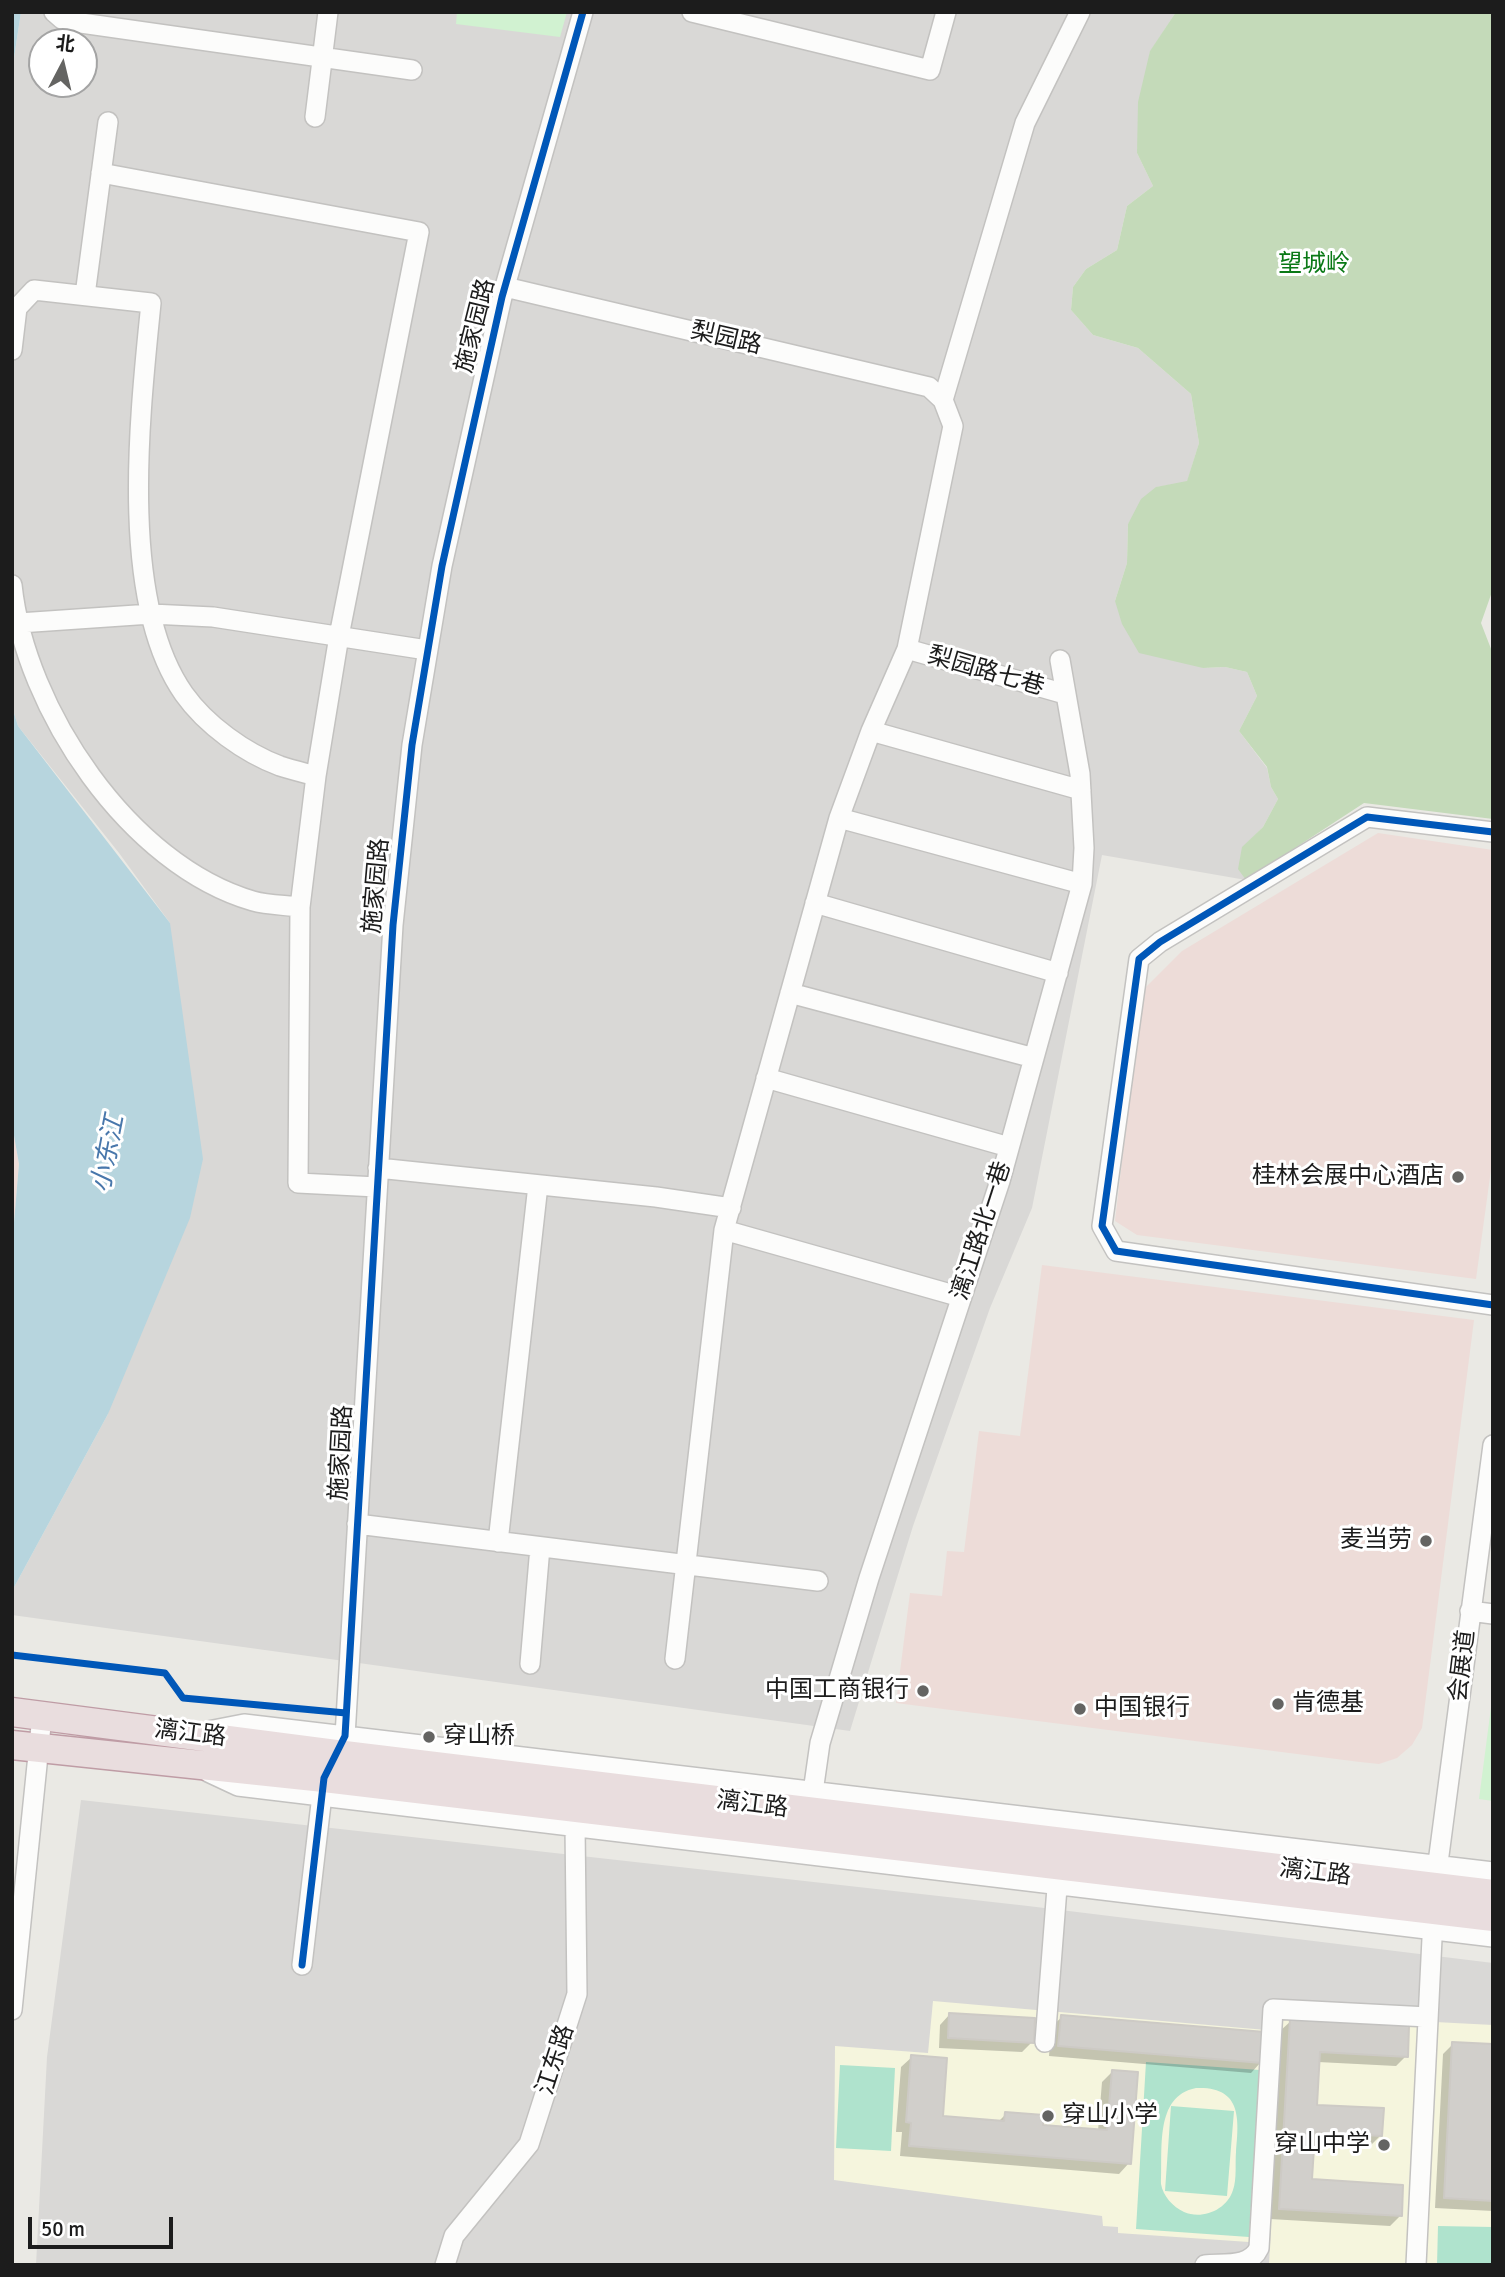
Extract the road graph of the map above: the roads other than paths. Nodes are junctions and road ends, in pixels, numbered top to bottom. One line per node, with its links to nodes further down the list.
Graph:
1 (54, 12): 7 (street)
2 (328, 12): 7 (street)
3 (583, 12): 12 (street, 施家园路)
4 (692, 12): 5 (street)
5 (946, 12)
6 (1080, 12): 15 (street)
7 (322, 57): 8 (street); 9 (street)
8 (412, 70)
9 (315, 117)
10 (108, 122): 11 (street)
11 (101, 173): 13 (street); 19 (street)
12 (505, 287): 15 (street, 梨园路); 21 (street, 施家园路)
13 (85, 295): 14 (street); 17 (street)
14 (12, 350)
15 (943, 400): 20 (street)
16 (12, 585): 18 (street)
17 (151, 614): 18 (street); 19 (street); 25 (street)
18 (19, 623): 31 (street)
19 (339, 636): 21 (street); 25 (street)
20 (908, 649): 23 (street, 梨园路七巷); 24 (street)
21 (427, 650): 37 (street, 施家园路)
22 (1060, 660): 23 (street, 漓江路北一巷)
23 (1065, 694): 26 (street, 漓江路北一巷)
24 (871, 731): 26 (street); 27 (street)
25 (316, 776): 31 (street)
26 (1081, 790): 29 (street, 漓江路北一巷)
27 (839, 818): 29 (street); 30 (street)
28 (1493, 832): 42 (street)
29 (1082, 884): 32 (street, 漓江路北一巷)
30 (815, 903): 32 (street); 33 (street)
31 (300, 907): 37 (street)
32 (1058, 972): 34 (street, 漓江路北一巷)
33 (790, 993): 34 (street); 35 (street)
34 (1034, 1058): 36 (street, 漓江路北一巷)
35 (766, 1078): 36 (street); 39 (street)
36 (1009, 1147): 41 (street, 漓江路北一巷)
37 (378, 1177): 38 (street); 44 (street, 施家园路)
38 (538, 1185): 39 (street); 45 (street)
39 (731, 1208): 40 (street)
40 (724, 1230): 41 (street); 47 (street)
41 (961, 1297): 57 (street, 漓江路北一巷)
42 (1493, 1305)
43 (1492, 1455): 49 (street, 会展道)
44 (357, 1524): 45 (street); 56 (street, 施家园路)
45 (498, 1542): 46 (street)
46 (540, 1547): 47 (street); 52 (street)
47 (684, 1564): 48 (street); 51 (street)
48 (818, 1581)
49 (1470, 1611): 50 (street); 62 (street, 会展道)
50 (1493, 1614)
51 (675, 1659)
52 (530, 1664)
53 (12, 1712): 54 (highway, 漓江路)
54 (42, 1716): 55 (street); 56 (highway, 漓江路)
55 (25, 1746): 56 (highway, 漓江路); 66 (street)
56 (331, 1766): 57 (street); 58 (street); 59 (highway, 漓江路); 65 (street, 施家园路)
57 (813, 1792): 59 (street)
58 (575, 1827): 59 (street); 69 (street, 江东路)
59 (1060, 1853): 62 (highway, 漓江路); 62 (street); 68 (street)
60 (1493, 1872): 62 (street)
61 (1493, 1894): 62 (highway, 漓江路)
62 (1435, 1898): 63 (highway, 漓江路); 64 (street); 67 (street, 会展道)
63 (1493, 1917)
64 (1493, 1937)
65 (302, 1965)
66 (12, 2010)
67 (1428, 2017): 70 (street); 71 (street, 会展道)
68 (1045, 2042)
69 (445, 2265)
70 (1205, 2265)
71 (1416, 2265)

